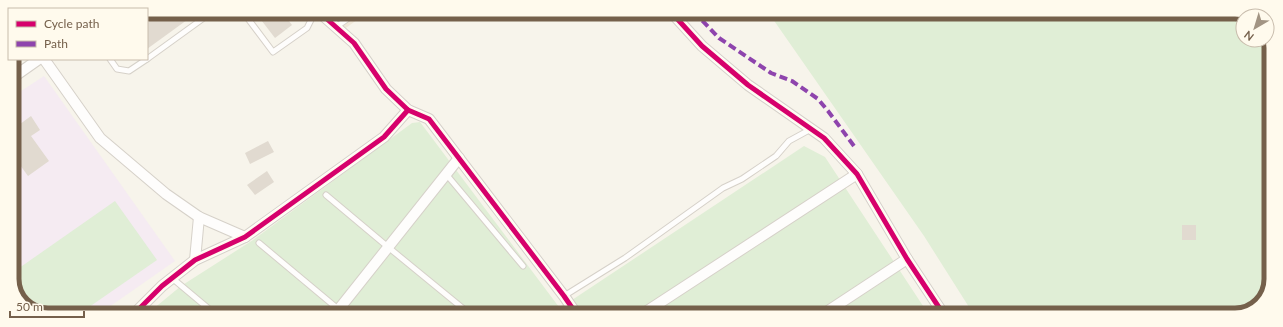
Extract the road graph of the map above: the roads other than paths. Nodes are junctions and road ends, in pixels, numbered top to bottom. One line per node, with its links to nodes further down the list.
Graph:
1 (202, 19): 8 (lane)
2 (248, 19): 3 (lane)
3 (312, 19)
4 (327, 19): 7 (street)
5 (347, 19): 7 (lane)
6 (677, 19): 15 (street)
7 (336, 27): 14 (street)
8 (148, 58)
9 (38, 60): 13 (street)
10 (45, 60): 20 (street)
11 (111, 60): 12 (lane)
12 (146, 60)
13 (19, 73)
14 (408, 110): 16 (street); 21 (street)
15 (811, 129): 18 (street); 28 (lane)
16 (459, 158): 17 (street); 28 (street)
17 (446, 174): 23 (street); 26 (lane)
18 (856, 174): 24 (street); 35 (street)
19 (326, 194): 23 (lane)
20 (200, 217): 21 (street); 25 (street)
21 (245, 237): 25 (street)
22 (259, 243): 31 (lane)
23 (388, 247): 32 (street); 33 (lane)
24 (907, 259): 36 (street); 37 (street)
25 (195, 260): 27 (street)
26 (523, 266)
27 (172, 278): 29 (street); 30 (lane)
28 (564, 296): 34 (street)
29 (140, 308)
30 (208, 308)
31 (333, 308)
32 (343, 308)
33 (464, 308)
34 (572, 308)
35 (652, 308)
36 (833, 308)
37 (939, 308)

